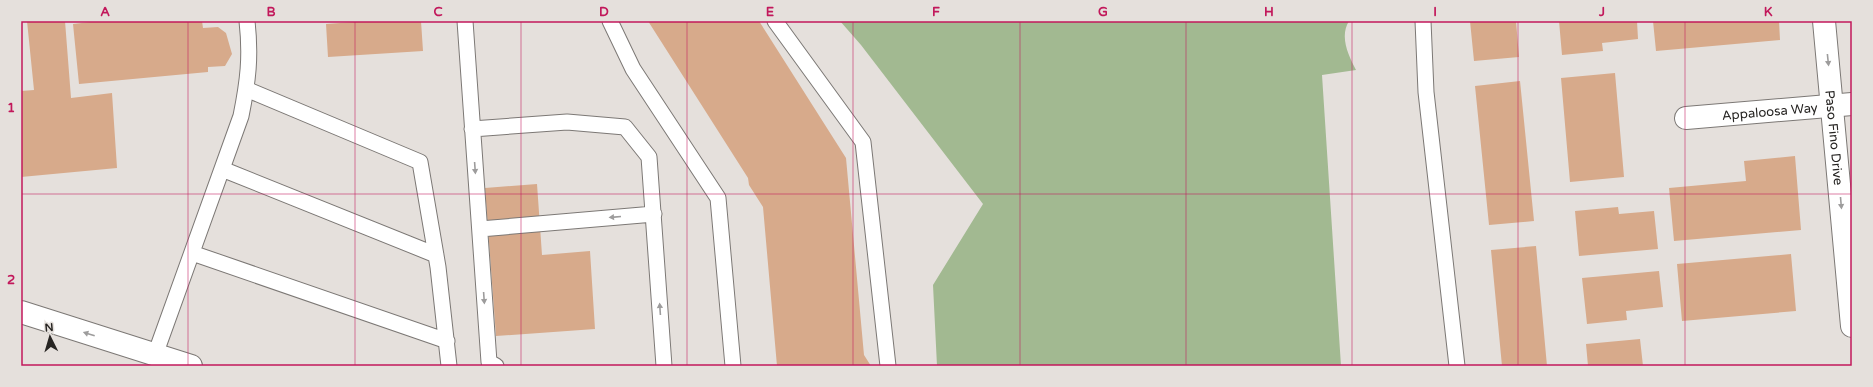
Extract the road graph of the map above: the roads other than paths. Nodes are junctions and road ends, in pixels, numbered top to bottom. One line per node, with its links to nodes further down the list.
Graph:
1 (247, 21): 7 (lane)
2 (464, 21): 10 (lane)
3 (610, 21): 24 (lane)
4 (774, 21): 25 (lane)
5 (1423, 21): 26 (lane)
6 (1824, 21): 8 (street, Paso Fino Drive, one-way to 8)
7 (246, 89): 11 (lane); 15 (lane)
8 (1842, 104): 9 (street, Appaloosa Way); 17 (street, Paso Fino Drive, one-way to 17)
9 (1686, 118)
10 (472, 129): 12 (lane); 13 (lane, one-way to 13)
11 (222, 169): 14 (lane); 15 (lane)
12 (654, 212): 13 (lane, one-way to 13); 23 (lane, one-way to 12)
13 (480, 229): 22 (lane, one-way to 22)
14 (192, 253): 18 (lane); 19 (lane)
15 (436, 255): 18 (lane)
16 (21, 312): 19 (street, one-way to 16)
17 (1852, 326)
18 (446, 341): 21 (lane)
19 (155, 355): 20 (street)
20 (191, 366)
21 (450, 366)
22 (496, 366)
23 (664, 366)
24 (734, 366)
25 (888, 366)
26 (1457, 366)

